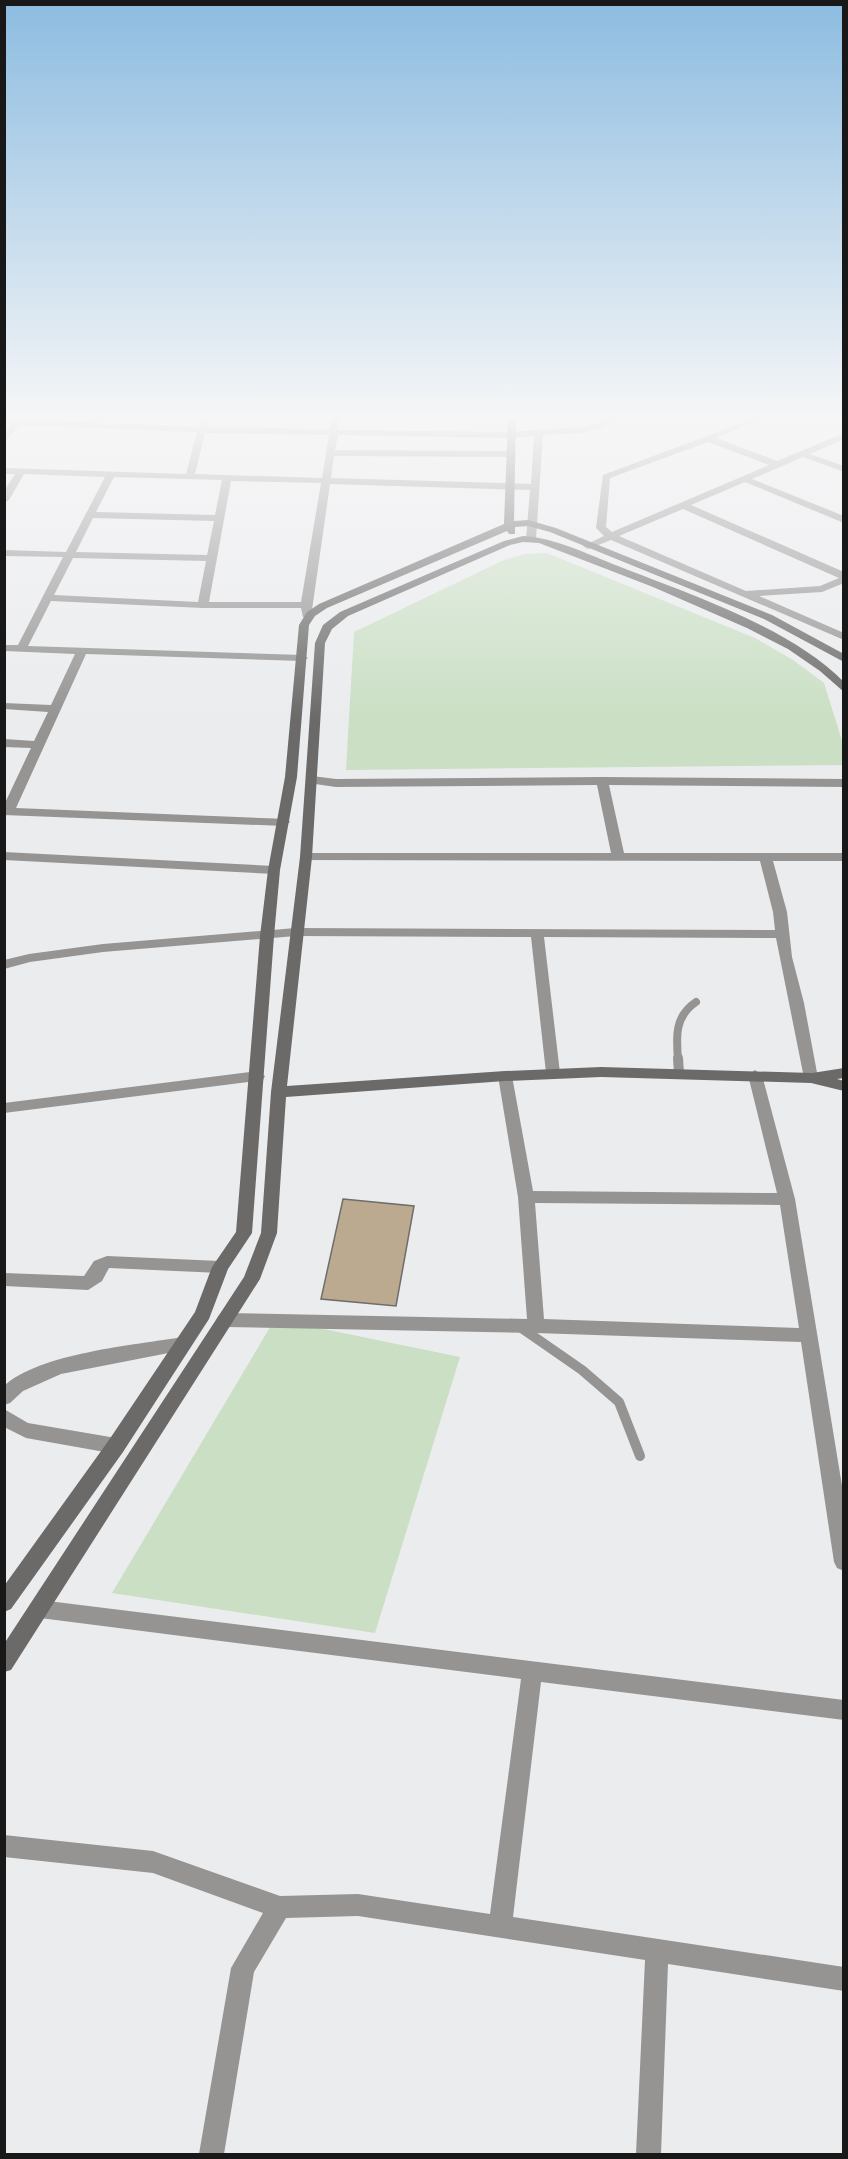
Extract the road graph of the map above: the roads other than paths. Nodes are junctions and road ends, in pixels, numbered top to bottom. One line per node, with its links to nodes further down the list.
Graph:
1 (89, 518): 17 (street)
2 (208, 518): 3 (street)
3 (219, 518): 18 (street)
4 (320, 518): 26 (street)
5 (509, 518): 11 (main road)
6 (532, 518): 10 (street)
7 (602, 518): 12 (street)
8 (655, 518): 12 (street)
9 (710, 518): 19 (street)
10 (532, 523): 11 (main road); 13 (street); 15 (main road)
11 (509, 525): 14 (main road); 26 (main road)
12 (610, 536): 15 (street); 22 (street)
13 (531, 539): 14 (main road); 33 (main road)
14 (516, 540): 38 (main road)
15 (588, 546): 23 (main road)
16 (4, 553): 17 (street)
17 (70, 554): 18 (street); 24 (street)
18 (212, 558): 25 (street)
19 (843, 577): 20 (street)
20 (822, 590): 21 (street); 22 (street)
21 (843, 590)
22 (743, 594): 23 (street); 27 (street)
23 (720, 597): 32 (main road)
24 (48, 598): 25 (street); 29 (street)
25 (203, 605): 26 (street)
26 (306, 612): 31 (main road)
27 (843, 637)
28 (4, 648): 29 (street)
29 (21, 649): 30 (street)
30 (82, 651): 31 (street); 35 (street)
31 (303, 658): 42 (main road)
32 (843, 659)
33 (843, 689)
34 (4, 706): 35 (street)
35 (56, 709): 37 (street)
36 (4, 743): 37 (street)
37 (39, 745): 41 (street)
38 (312, 780): 39 (street); 44 (main road)
39 (602, 780): 40 (street); 45 (street)
40 (843, 783)
41 (6, 811): 42 (street)
42 (284, 822): 48 (main road)
43 (4, 856): 48 (street)
44 (306, 857): 45 (street); 49 (main road)
45 (618, 857): 46 (street)
46 (765, 857): 47 (street); 51 (street)
47 (843, 857)
48 (274, 870): 52 (main road)
49 (296, 932): 50 (street); 52 (street); 63 (main road)
50 (537, 933): 51 (street); 55 (street)
51 (782, 934): 61 (street)
52 (267, 936): 53 (street); 59 (main road)
53 (7, 963)
54 (696, 1002): 56 (lane)
55 (553, 1073): 56 (main road); 60 (main road)
56 (679, 1073): 58 (main road)
57 (843, 1073): 61 (main road)
58 (755, 1075): 61 (main road); 66 (street)
59 (258, 1076): 64 (street); 67 (main road)
60 (505, 1076): 63 (main road); 65 (street)
61 (811, 1078): 62 (main road)
62 (843, 1086)
63 (279, 1092): 69 (main road)
64 (4, 1108)
65 (526, 1197): 66 (street); 71 (street)
66 (787, 1200): 72 (street)
67 (220, 1267): 68 (street); 73 (main road)
68 (4, 1279)
69 (225, 1320): 70 (street); 80 (main road)
70 (518, 1325): 71 (street); 77 (lane)
71 (536, 1326): 72 (street)
72 (808, 1335): 78 (street)
73 (183, 1344): 74 (street); 76 (main road)
74 (4, 1398)
75 (4, 1416): 76 (street)
76 (116, 1446): 79 (main road)
77 (640, 1456)
78 (843, 1562)
79 (4, 1603)
80 (40, 1610): 81 (main road); 82 (street)
81 (4, 1663)
82 (532, 1671): 83 (street); 86 (street)
83 (843, 1710)
84 (4, 1846): 85 (street)
85 (280, 1907): 86 (street); 89 (street)
86 (500, 1927): 87 (street)
87 (657, 1950): 88 (street); 90 (street)
88 (843, 1979)
89 (210, 2154)
90 (648, 2154)

